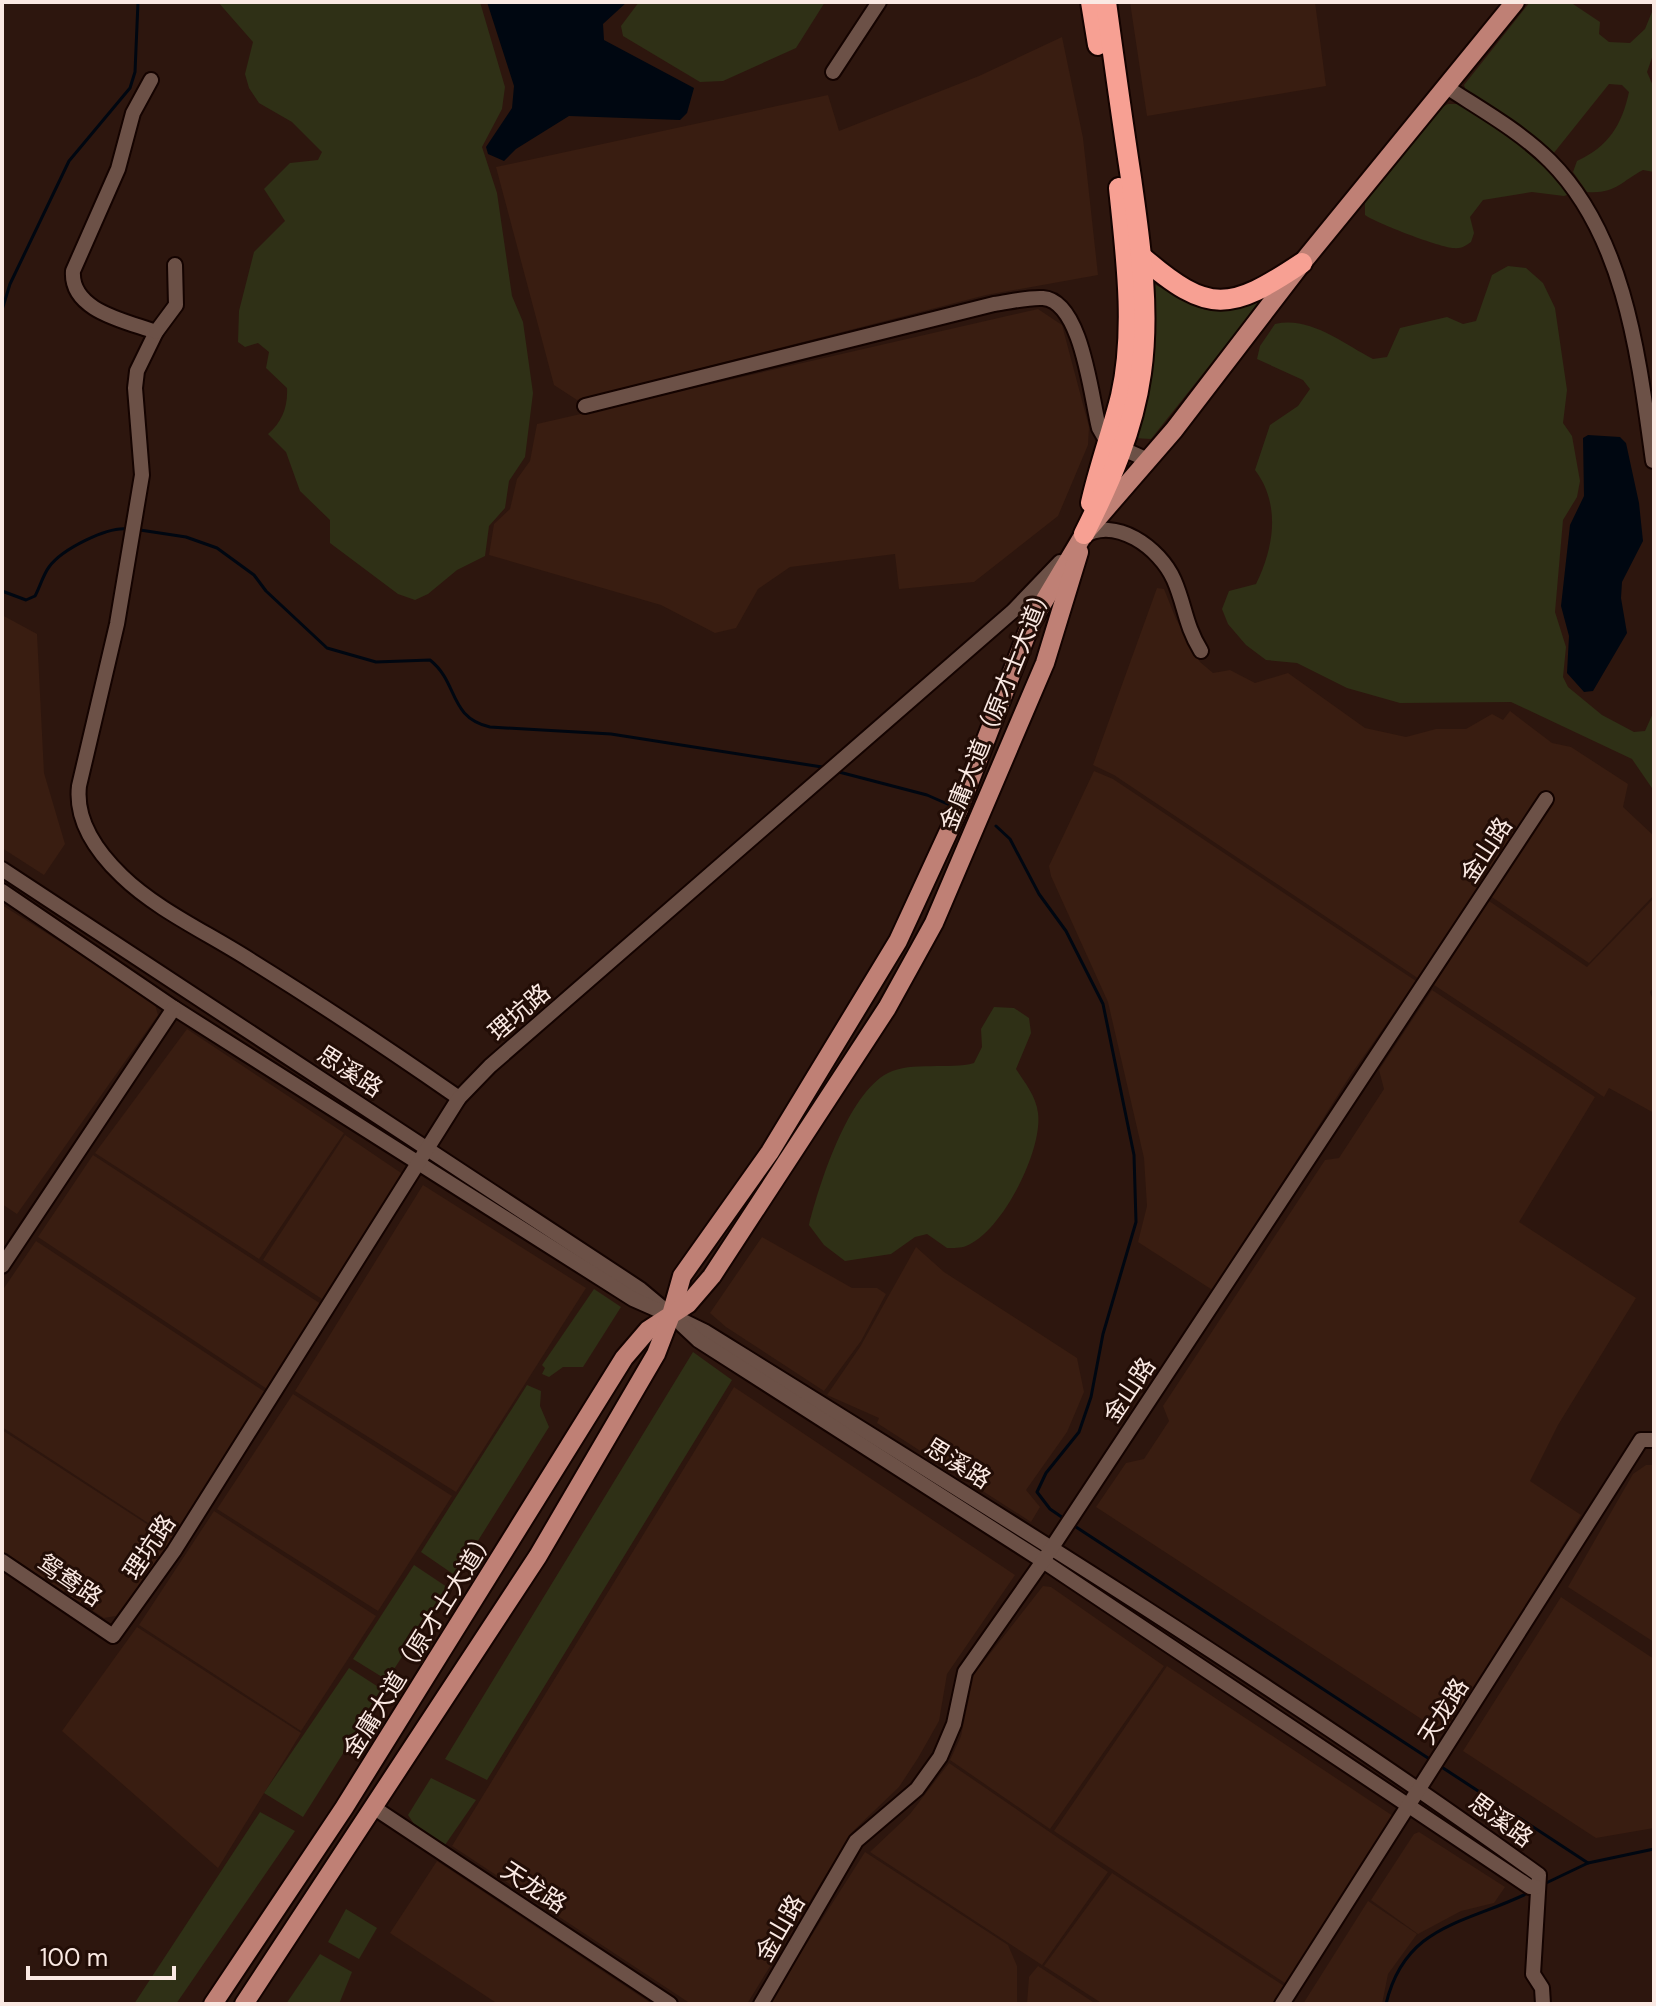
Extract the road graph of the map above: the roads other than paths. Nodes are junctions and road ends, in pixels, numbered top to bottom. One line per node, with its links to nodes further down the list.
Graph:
1 (879, 2): 5 (street)
2 (1091, 2): 13 (highway)
3 (1106, 2): 8 (highway)
4 (1515, 2): 7 (main road)
5 (833, 72)
6 (151, 80): 11 (street)
7 (1445, 86): 9 (main road); 15 (street)
8 (1142, 257): 9 (highway); 13 (highway)
9 (1302, 263): 14 (main road)
10 (175, 265): 11 (street)
11 (156, 332): 24 (street)
12 (585, 406): 13 (street)
13 (1115, 446): 14 (street); 16 (highway)
14 (1148, 460): 16 (main road)
15 (1653, 461)
16 (1084, 534): 17 (street); 19 (main road, 金庸大道（原才士大道）); 20 (main road, 金庸大道（原才士大道）); 24 (street, 理坑路)
17 (1201, 651)
18 (1546, 799): 30 (street, 金山路)
19 (961, 805): 20 (main road); 28 (main road, 金庸大道（原才士大道）)
20 (981, 814): 28 (main road, 金庸大道（原才士大道）)
21 (2, 869): 25 (street, 思溪路)
22 (2, 891): 23 (street, 思溪路)
23 (174, 1008): 26 (street, 思溪路); 27 (street)
24 (459, 1098): 25 (street, 理坑路)
25 (428, 1148): 26 (street, 理坑路); 28 (street, 思溪路)
26 (421, 1162): 28 (street, 思溪路); 33 (street, 理坑路)
27 (2, 1266)
28 (671, 1315): 30 (street, 思溪路); 32 (street, 思溪路); 35 (main road, 金庸大道（原才士大道）); 38 (main road, 金庸大道（原才士大道）)
29 (1647, 1440): 34 (street, 天龙路)
30 (1051, 1547): 32 (street, 金山路); 34 (street, 思溪路)
31 (2, 1561): 33 (street, 鸳鸯路)
32 (1043, 1561): 36 (street, 思溪路); 41 (street, 金山路)
33 (113, 1636)
34 (1420, 1789): 36 (street, 天龙路); 37 (street, 思溪路)
35 (373, 1807): 39 (main road, 金庸大道（原才士大道）); 40 (street, 天龙路)
36 (1408, 1807): 37 (street, 思溪路); 42 (street, 天龙路)
37 (1536, 1887): 43 (street)
38 (213, 2004)
39 (244, 2004)
40 (670, 2004)
41 (761, 2004)
42 (1282, 2004)
43 (1543, 2004)

